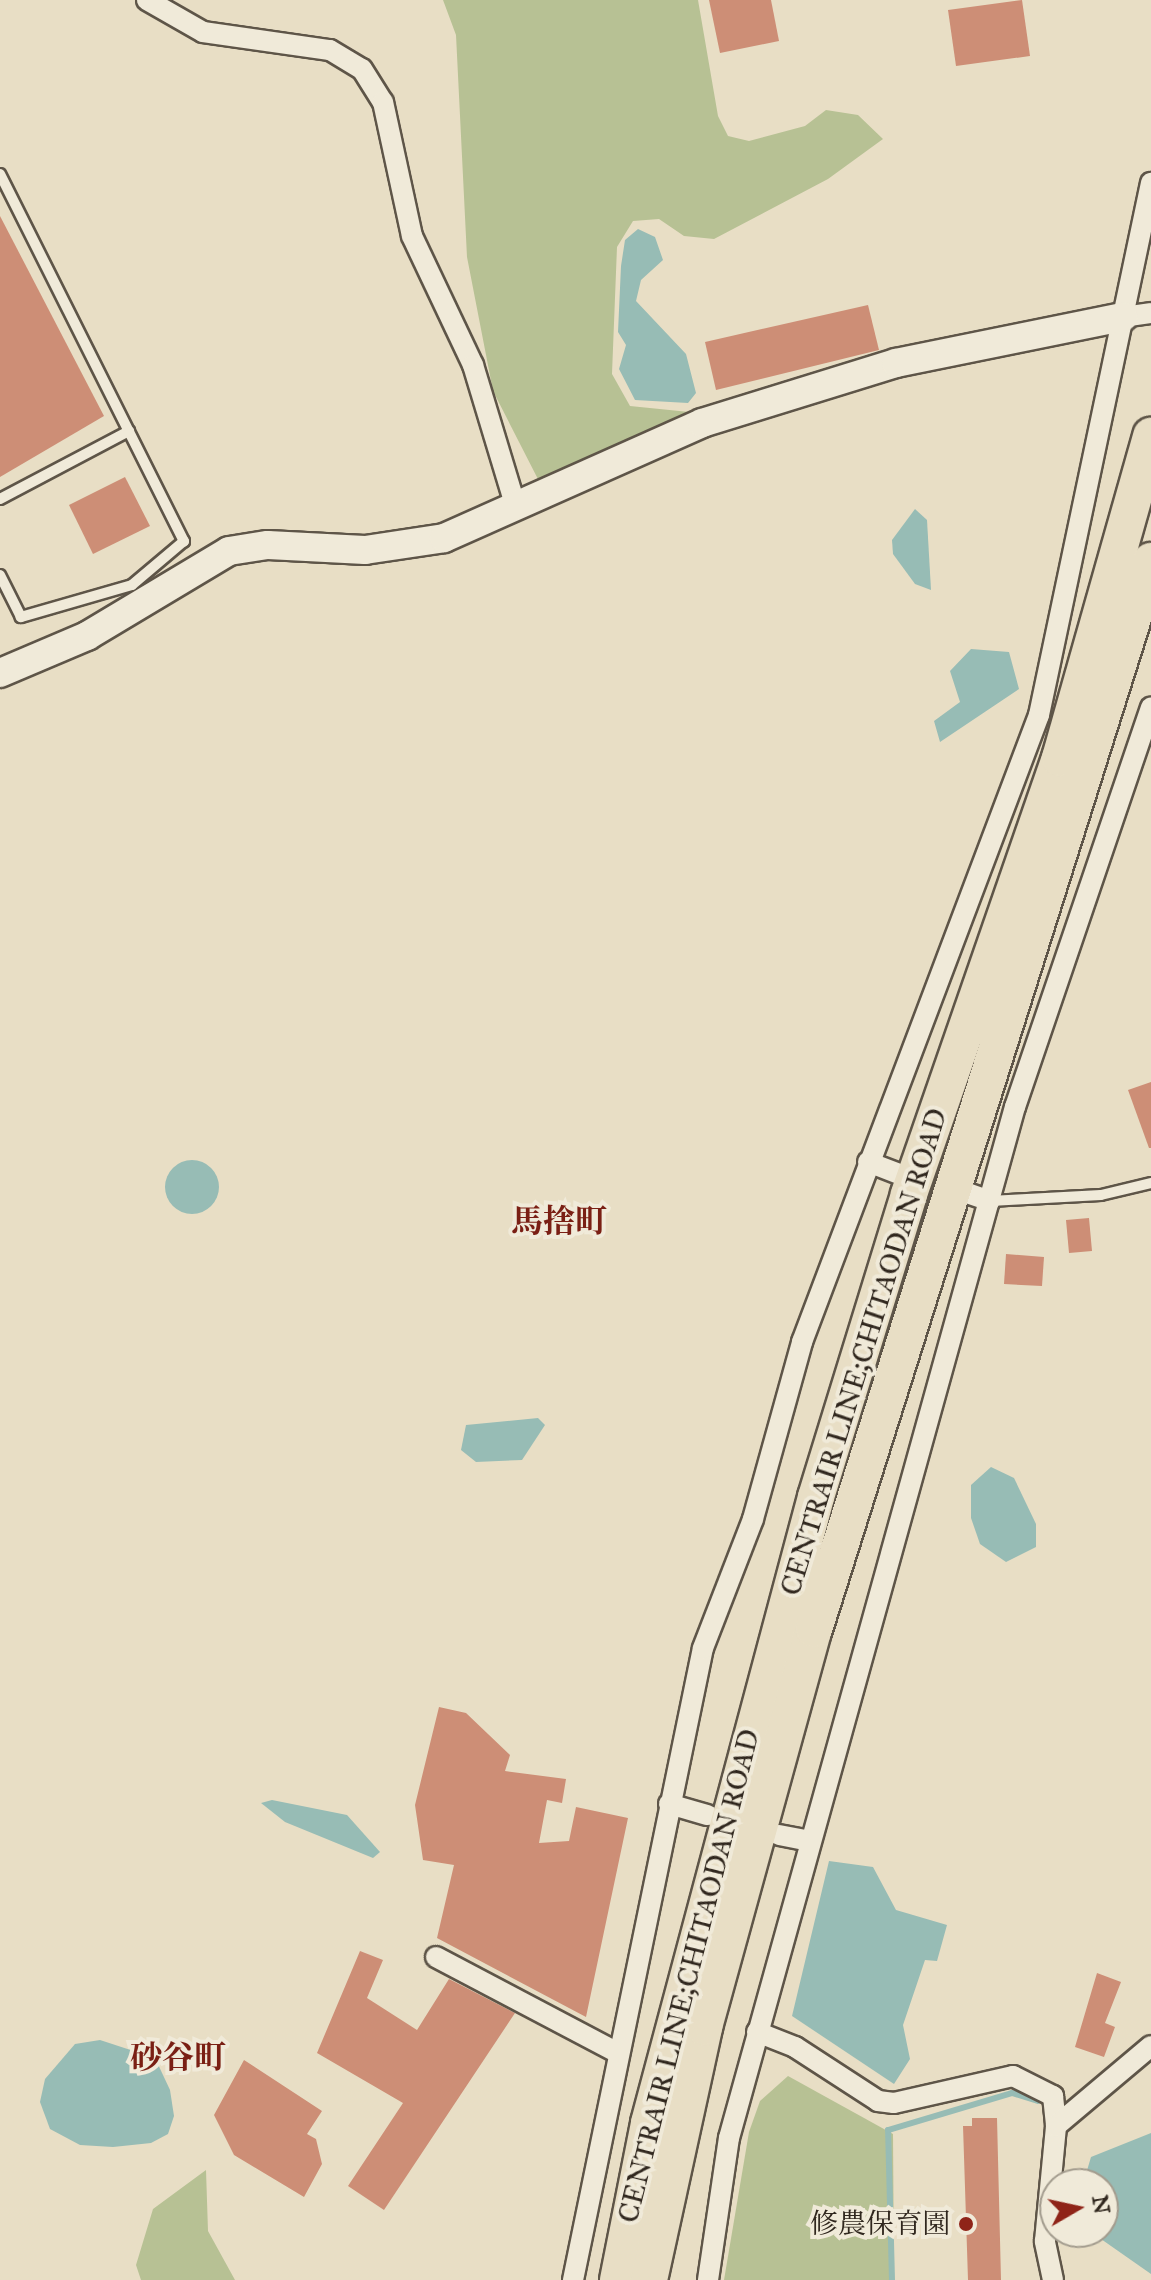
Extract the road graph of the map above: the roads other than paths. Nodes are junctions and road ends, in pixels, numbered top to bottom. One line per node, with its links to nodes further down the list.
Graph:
1 (147, 0): 9 (street)
2 (0, 174): 6 (lane)
3 (1151, 183): 5 (street)
4 (1151, 313): 5 (street)
5 (1123, 317): 9 (street); 14 (street)
6 (129, 431): 8 (lane); 11 (lane)
7 (1151, 436): 28 (highway, CENTRAIR LINE;CHITAODAN ROAD)
8 (0, 499)
9 (516, 507): 12 (street)
10 (1151, 561): 29 (highway, CENTRAIR LINE;CHITAODAN ROAD)
11 (0, 575)
12 (0, 673)
13 (1151, 707): 18 (street)
14 (868, 1162): 15 (street); 19 (street)
15 (897, 1173)
16 (1151, 1183): 18 (lane)
17 (970, 1194): 18 (street)
18 (990, 1201): 22 (street)
19 (669, 1804): 20 (street); 26 (street)
20 (707, 1815)
21 (779, 1835): 22 (street)
22 (809, 1841): 24 (street)
23 (436, 1957): 26 (street)
24 (757, 2032): 27 (street); 35 (street)
25 (1151, 2046): 27 (street)
26 (618, 2053): 30 (street)
27 (1056, 2126): 36 (street)
28 (640, 2160): 31 (highway); 32 (highway, CENTRAIR LINE;CHITAODAN ROAD)
29 (657, 2231): 33 (highway, CENTRAIR LINE;CHITAODAN ROAD); 34 (highway)
30 (573, 2280)
31 (603, 2280)
32 (618, 2280)
33 (649, 2280)
34 (662, 2280)
35 (708, 2280)
36 (1053, 2280)

